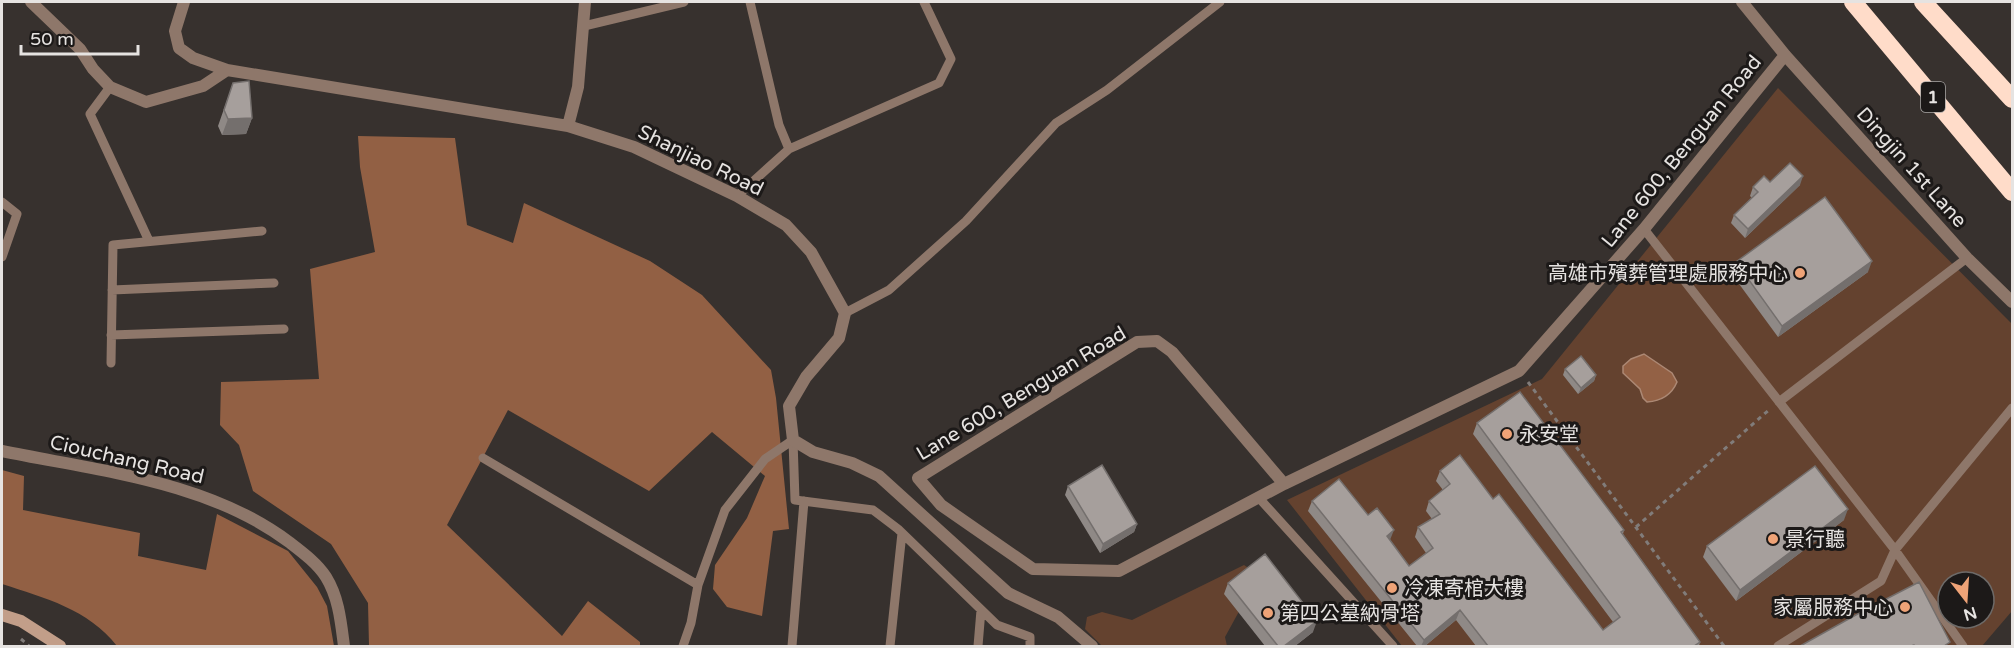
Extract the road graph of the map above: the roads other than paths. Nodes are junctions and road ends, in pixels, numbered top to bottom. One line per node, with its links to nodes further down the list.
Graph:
1 (31, 2): 14 (street)
2 (184, 2): 13 (street, Shanjiao Road)
3 (585, 2): 11 (street)
4 (684, 2): 11 (lane)
5 (750, 2): 17 (lane)
6 (924, 2): 17 (lane)
7 (1220, 2): 29 (lane)
8 (1742, 2): 12 (street, Lane 600, Benguan Road)
9 (1853, 2): 18 (highway, 1)
10 (1923, 2): 15 (highway)
11 (584, 26): 16 (street)
12 (1785, 55): 21 (street, Lane 600, Benguan Road); 25 (street, Dingjin 1st Lane)
13 (227, 70): 14 (street); 16 (street, Shanjiao Road)
14 (110, 87): 23 (lane)
15 (2013, 99)
16 (567, 126): 19 (street, Shanjiao Road)
17 (789, 149): 19 (lane)
18 (2013, 192)
19 (737, 196): 29 (street, Shanjiao Road)
20 (2, 202): 24 (lane)
21 (1644, 229): 33 (lane); 38 (street, Lane 600, Benguan Road)
22 (262, 231): 23 (lane)
23 (149, 241): 27 (lane)
24 (2, 257)
25 (1967, 258): 28 (street, Dingjin 1st Lane); 33 (lane)
26 (274, 283): 27 (lane)
27 (112, 290): 31 (lane)
28 (2013, 302)
29 (844, 313): 35 (street)
30 (284, 329): 31 (lane)
31 (111, 335): 32 (lane)
32 (111, 363)
33 (1779, 402): 42 (lane)
34 (2013, 408): 42 (lane)
35 (793, 440): 40 (lane); 43 (lane); 53 (street)
36 (2, 451): 47 (street, Ciouchang Road)
37 (483, 458): 43 (lane)
38 (1284, 484): 39 (street, Lane 600, Benguan Road); 39 (street, Lane 600, Benguan Road)
39 (1258, 498): 54 (lane)
40 (804, 501): 41 (lane); 49 (lane)
41 (902, 533): 44 (lane); 50 (lane)
42 (1895, 550): 55 (lane); 56 (lane)
43 (699, 585): 48 (lane)
44 (981, 610): 51 (lane); 52 (lane)
45 (2, 615): 46 (street)
46 (60, 646)
47 (344, 646)
48 (683, 646)
49 (792, 646)
50 (890, 646)
51 (978, 646)
52 (1030, 646)
53 (1092, 646)
54 (1393, 646)
55 (1778, 646)
56 (1963, 646)

